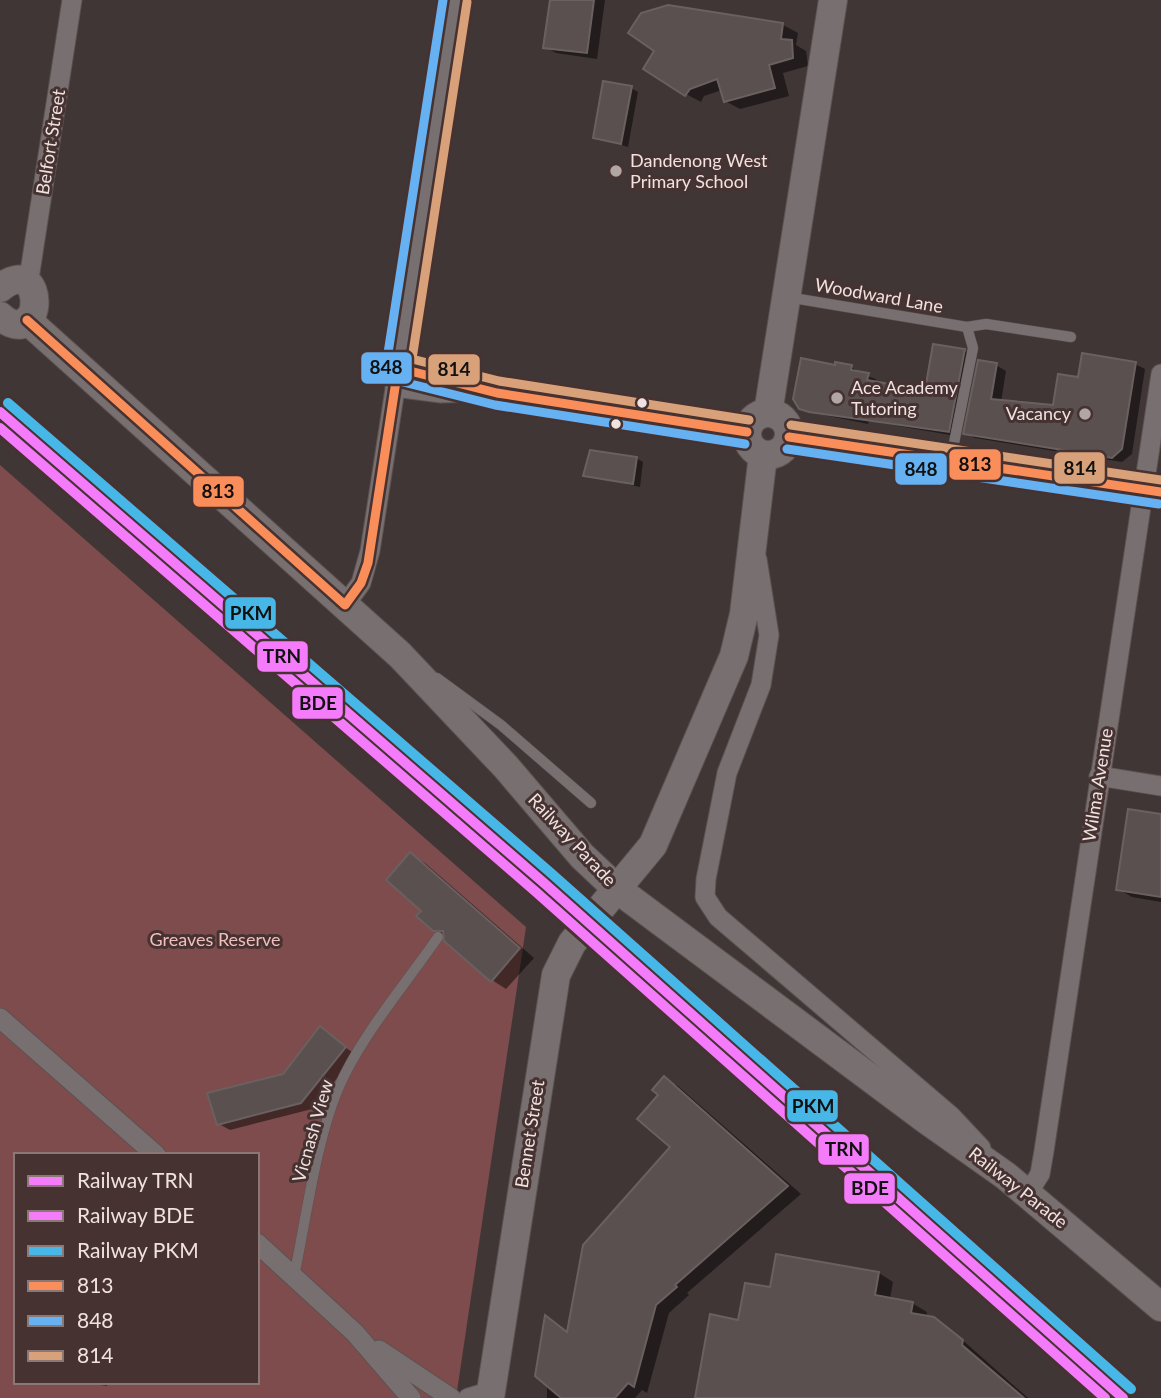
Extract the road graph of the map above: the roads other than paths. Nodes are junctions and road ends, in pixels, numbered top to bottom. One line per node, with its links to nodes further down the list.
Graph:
1 (72, 0): 4 (street, Belfort Street)
2 (455, 0): 11 (street)
3 (833, 0): 6 (main road)
4 (28, 285): 5 (main road); 7 (main road)
5 (0, 288)
6 (786, 297): 8 (lane, Woodward Lane); 12 (main road)
7 (14, 318): 18 (main road, Railway Parade)
8 (967, 327): 9 (lane, Woodward Lane); 15 (lane)
9 (1071, 337)
10 (1161, 374): 16 (street, Wilma Avenue)
11 (397, 378): 12 (street); 18 (street)
12 (757, 422): 13 (main road); 14 (main road)
13 (789, 437): 14 (main road); 15 (street)
14 (763, 455): 17 (main road, Bennet Street)
15 (950, 463): 16 (street)
16 (1152, 491): 20 (street, Wilma Avenue)
17 (754, 537): 23 (main road, Bennet Street); 27 (street)
18 (345, 605): 19 (main road, Railway Parade)
19 (380, 636): 22 (lane); 23 (main road, Railway Parade)
20 (1099, 776): 21 (street); 28 (street, Wilma Avenue)
21 (1161, 786)
22 (591, 803)
23 (617, 889): 27 (main road, Railway Parade); 33 (main road, Bennet Street)
24 (438, 937): 30 (lane, Vicnash View)
25 (0, 1018): 26 (street)
26 (154, 1153)
27 (1006, 1176): 28 (main road, Railway Parade)
28 (1028, 1193): 31 (main road, Railway Parade)
29 (259, 1245): 30 (street)
30 (295, 1276): 32 (street)
31 (1161, 1307)
32 (355, 1333): 34 (street); 35 (street)
33 (483, 1396)
34 (411, 1398)
35 (451, 1398)

